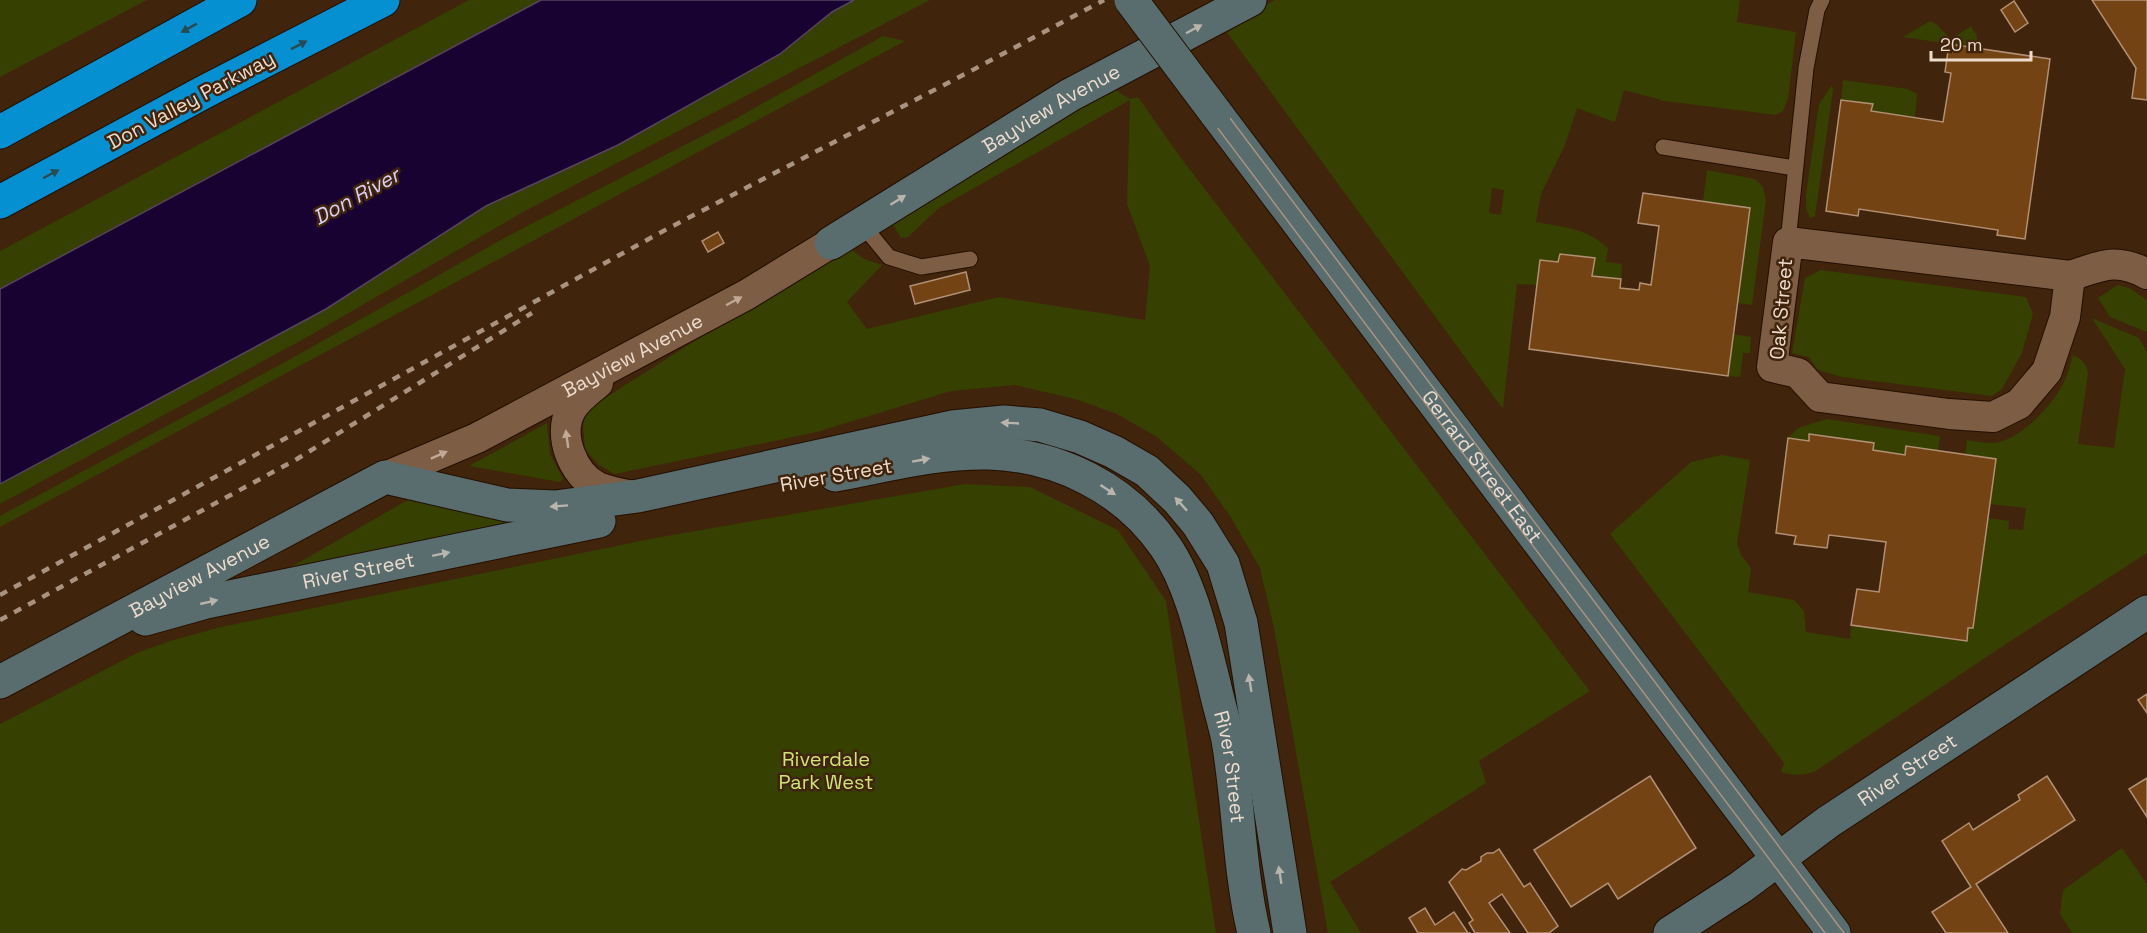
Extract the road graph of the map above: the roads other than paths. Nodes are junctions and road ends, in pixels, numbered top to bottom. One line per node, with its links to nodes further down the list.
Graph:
1 (240, 0): 6 (highway, one-way to 6)
2 (383, 0): 9 (highway, Don Valley Parkway, one-way to 2)
3 (1131, 0): 22 (main road, Gerrard Street East, bridge)
4 (1250, 0): 10 (main road, Bayview Avenue, one-way to 4)
5 (1822, 0): 8 (lane)
6 (0, 132)
7 (1663, 147): 8 (lane)
8 (1795, 168): 11 (lane)
9 (0, 202)
10 (861, 223): 12 (main road, Bayview Avenue); 13 (lane)
11 (1788, 242): 15 (street, Oak Street); 15 (street, Oak Street)
12 (831, 243): 16 (street, Bayview Avenue, one-way to 12)
13 (970, 259)
14 (2147, 274): 15 (street, Oak Street)
15 (2070, 276)
16 (626, 358): 17 (street, Bayview Avenue, one-way to 16); 18 (street, River Street, one-way to 16)
17 (385, 477): 18 (main road, River Street, one-way to 17); 20 (main road, Bayview Avenue)
18 (638, 496): 24 (main road, River Street, one-way to 18)
19 (2147, 612): 22 (main road, River Street)
20 (91, 633): 21 (main road, Bayview Avenue); 23 (main road, River Street, one-way to 23)
21 (0, 682)
22 (1778, 860): 25 (main road, River Street); 26 (main road, Gerrard Street East)
23 (1254, 933)
24 (1290, 933)
25 (1670, 933)
26 (1834, 933)

